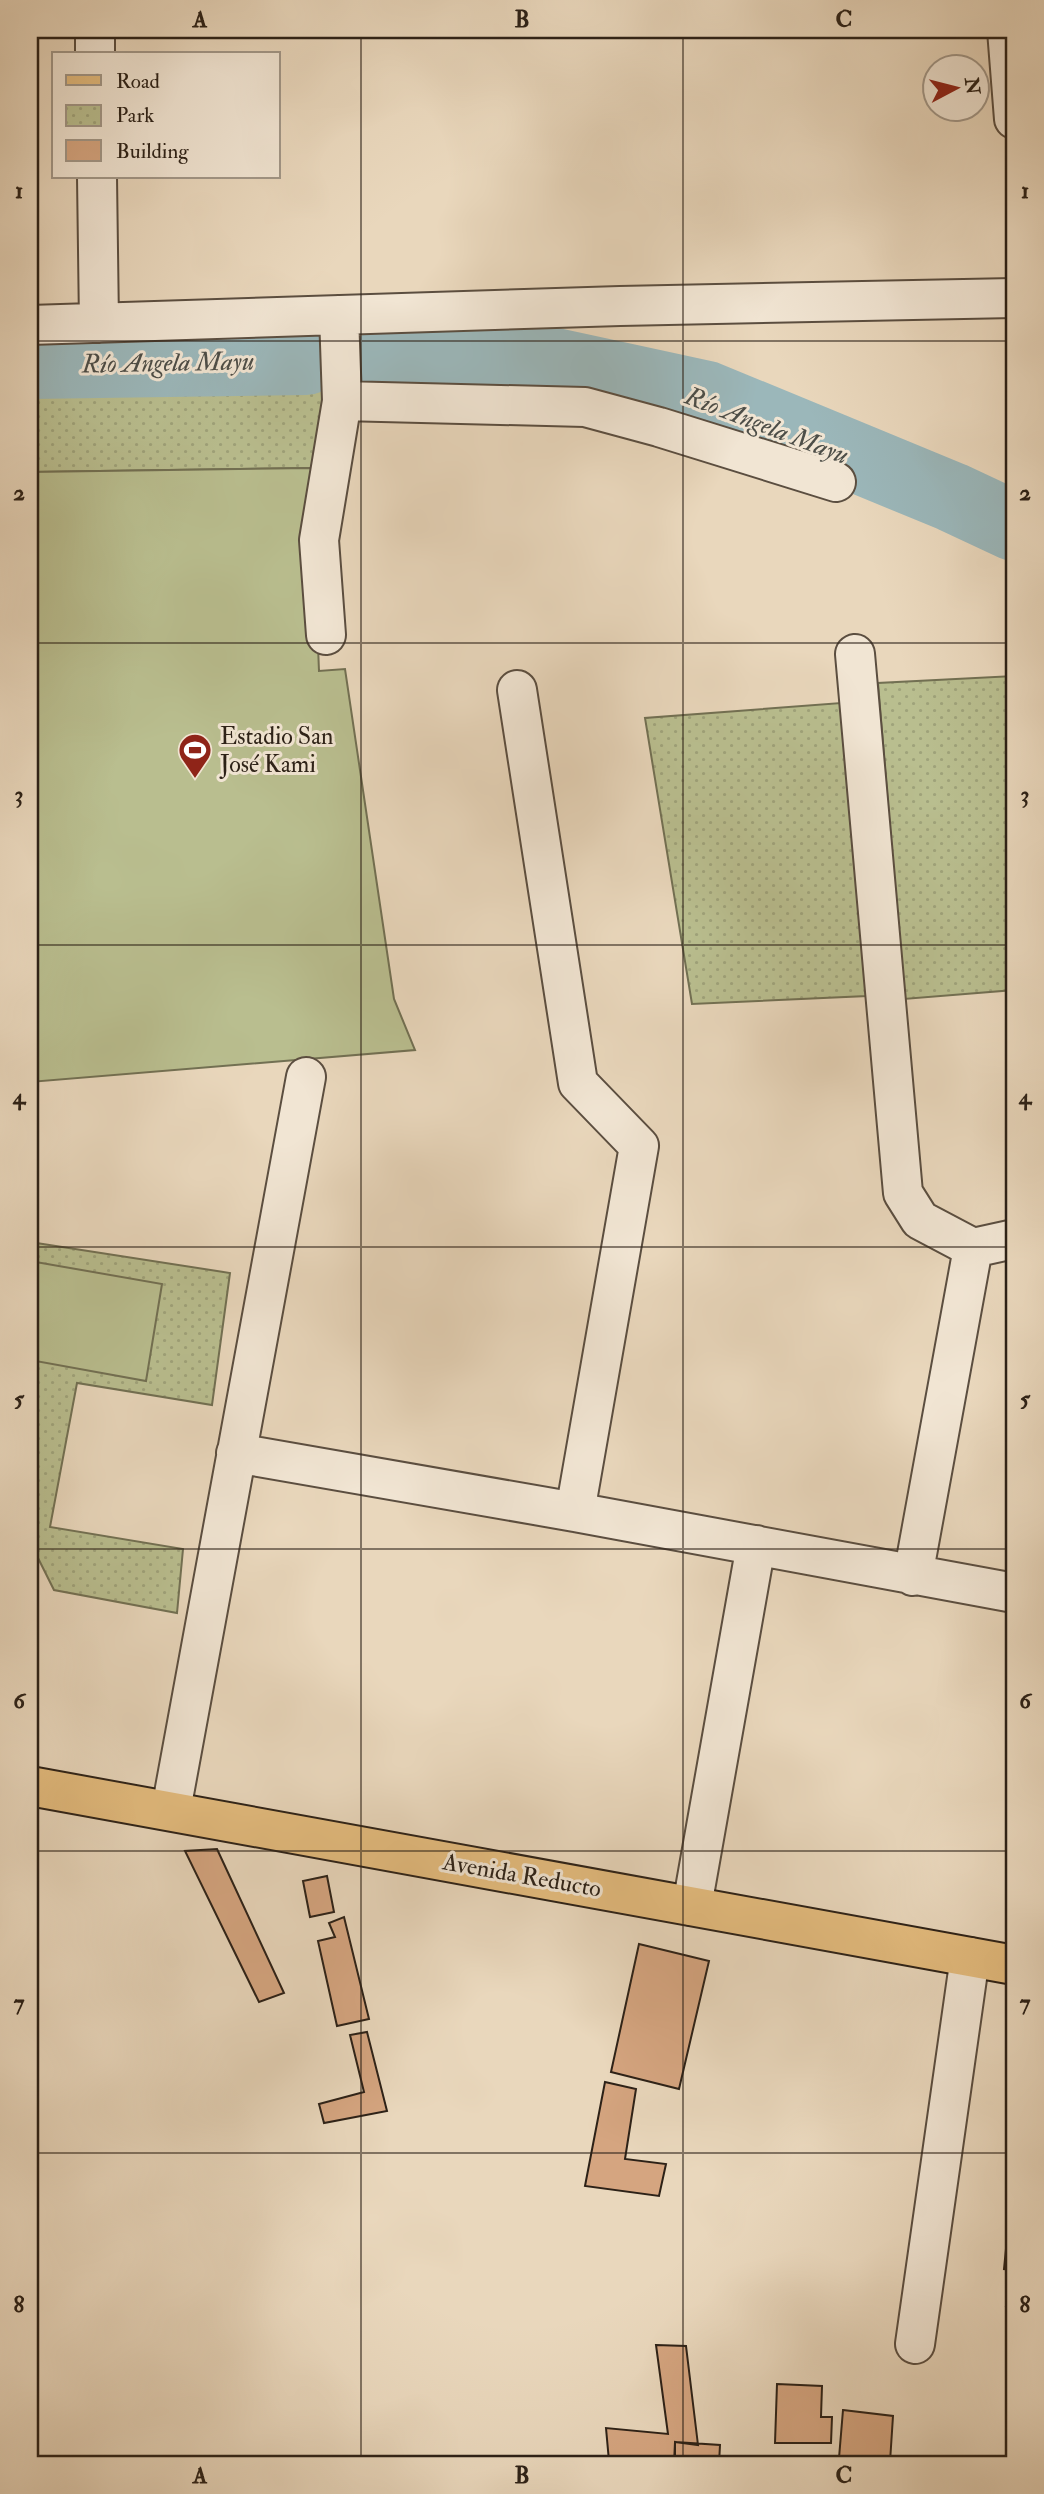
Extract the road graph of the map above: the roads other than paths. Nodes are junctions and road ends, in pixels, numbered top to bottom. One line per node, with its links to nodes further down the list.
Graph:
1 (95, 30): 3 (street)
2 (1007, 30): 4 (street)
3 (95, 52)
4 (1014, 119)
5 (97, 178): 8 (street)
6 (1014, 298): 7 (street)
7 (339, 315): 8 (street); 10 (street)
8 (99, 323): 9 (street)
9 (30, 326)
10 (342, 401): 11 (street); 12 (street)
11 (835, 482)
12 (326, 635)
13 (855, 654): 17 (street)
14 (517, 690): 19 (street)
15 (306, 1077): 18 (street)
16 (1014, 1239): 17 (street)
17 (973, 1248): 21 (street)
18 (236, 1453): 19 (street); 24 (street)
19 (575, 1512): 20 (street)
20 (756, 1545): 21 (street); 25 (street)
21 (913, 1576): 22 (street)
22 (1014, 1593)
23 (30, 1786): 24 (main road, Avenida Reducto)
24 (171, 1810): 25 (main road, Avenida Reducto)
25 (692, 1906): 26 (main road, Avenida Reducto)
26 (970, 1957): 27 (main road, Avenida Reducto); 28 (street)
27 (1014, 1965)
28 (915, 2344)

